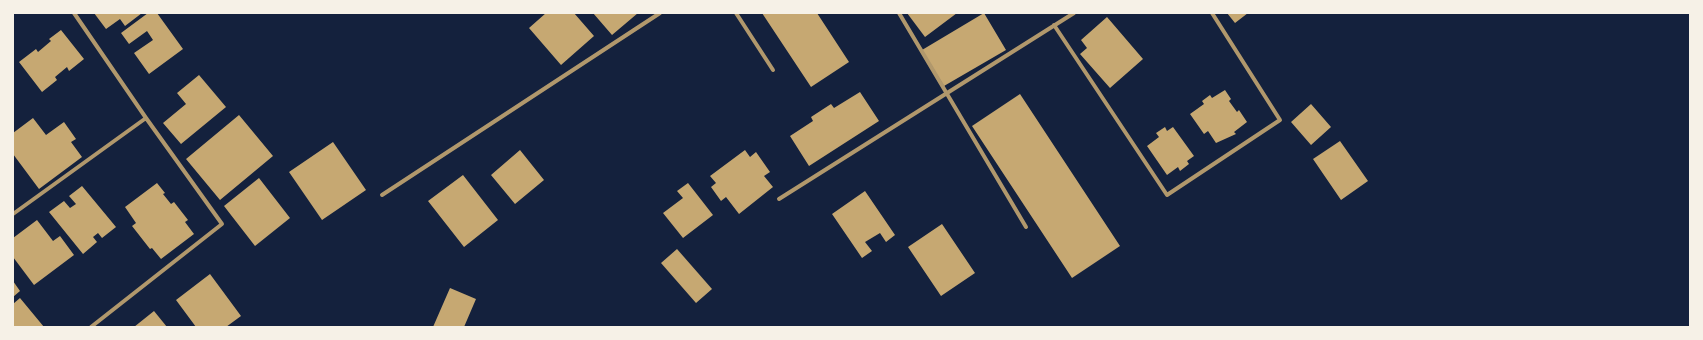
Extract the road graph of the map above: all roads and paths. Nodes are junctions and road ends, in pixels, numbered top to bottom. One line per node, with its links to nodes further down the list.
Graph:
1 (74, 13): 10 (street)
2 (660, 13): 11 (street)
3 (736, 13): 8 (street)
4 (899, 13): 9 (street)
5 (1074, 13): 7 (street)
6 (1212, 13): 7 (street)
7 (1054, 25): 9 (street)
8 (772, 70)
9 (947, 93): 12 (street); 14 (street)
10 (146, 118): 13 (street); 15 (street)
11 (382, 194)
12 (778, 199)
13 (13, 214)
14 (1026, 227)
15 (91, 327)

